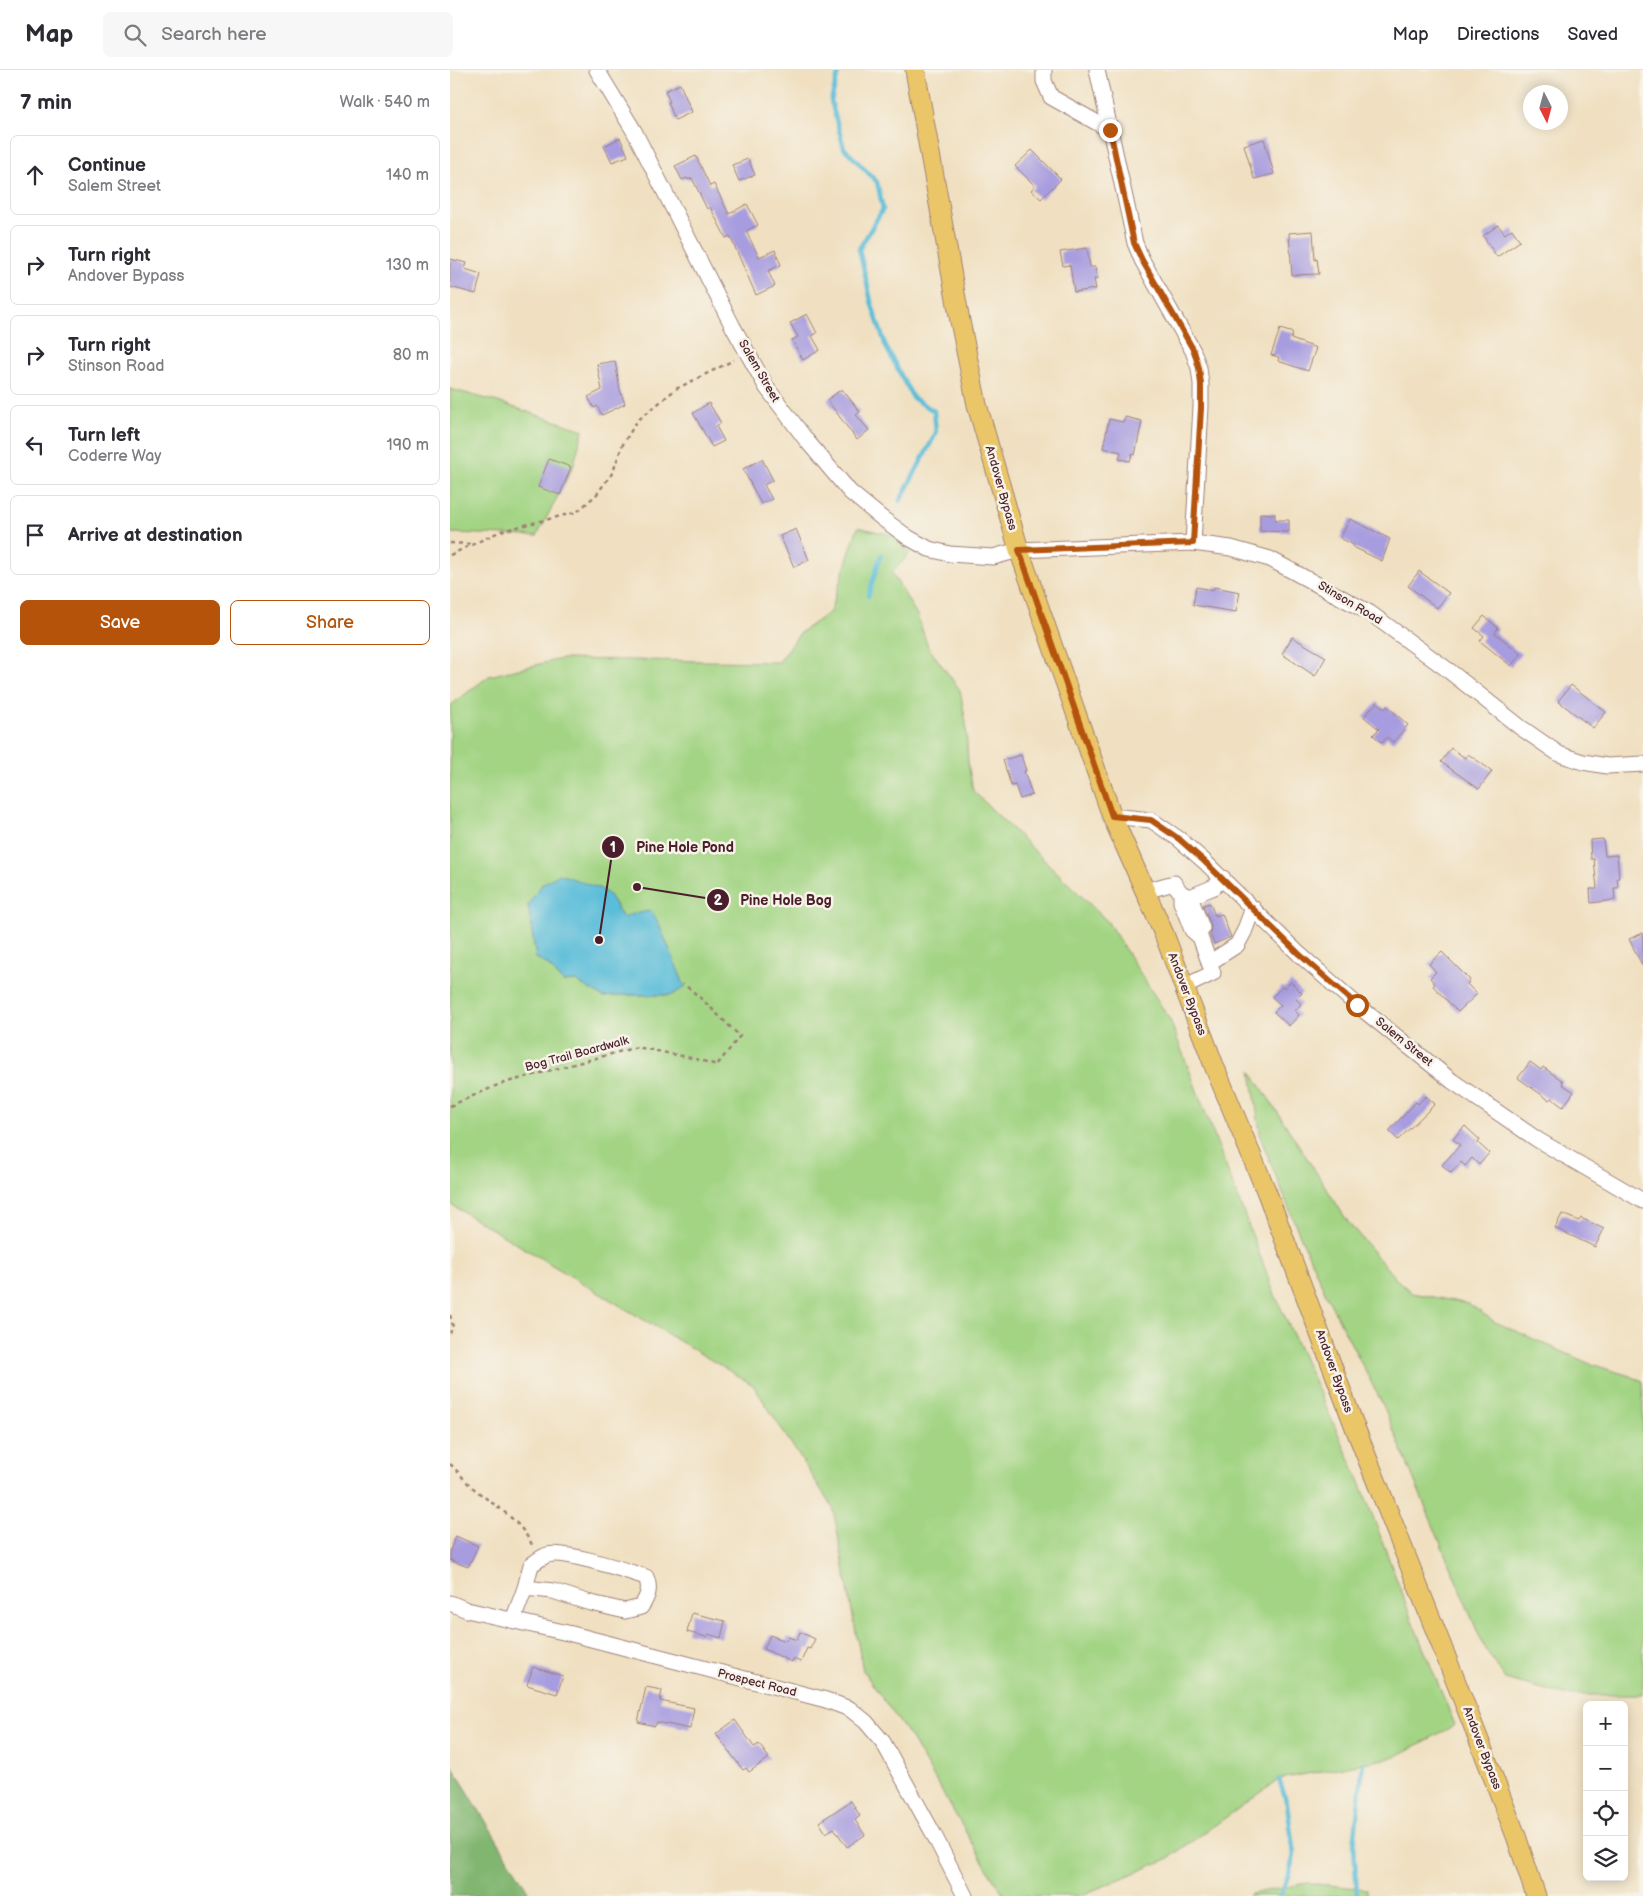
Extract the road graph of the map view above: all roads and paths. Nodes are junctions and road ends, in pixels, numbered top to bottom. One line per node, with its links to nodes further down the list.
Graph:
1 (597, 70): 6 (street, Salem Street)
2 (915, 70): 10 (main road, Andover Bypass)
3 (1044, 70): 5 (street)
4 (1097, 70): 5 (street)
5 (1110, 130): 8 (street)
6 (748, 353): 9 (path); 10 (street, Salem Street)
7 (450, 543): 9 (path)
8 (1193, 543): 10 (street, Stinson Road); 12 (street, Stinson Road)
9 (473, 545): 11 (path)
10 (1019, 550): 13 (main road, Andover Bypass)
11 (450, 555)
12 (1643, 764)
13 (1112, 816): 14 (street, Salem Street); 15 (main road, Andover Bypass)
14 (1223, 878): 16 (street); 17 (street, Salem Street)
15 (1145, 891): 16 (street); 20 (main road, Andover Bypass)
16 (1185, 895): 18 (street)
17 (1252, 908): 18 (street); 22 (street, Salem Street)
18 (1210, 963): 20 (street)
19 (682, 984): 21 (path, Bog Trail Boardwalk)
20 (1184, 987): 31 (main road, Andover Bypass)
21 (450, 1106)
22 (1643, 1200)
23 (450, 1315): 24 (path)
24 (450, 1333)
25 (450, 1464): 26 (path)
26 (540, 1560): 27 (street); 27 (street)
27 (525, 1588): 29 (street)
28 (450, 1603): 29 (street, Prospect Road)
29 (513, 1620): 30 (street, Prospect Road)
30 (965, 1896)
31 (1536, 1896)

